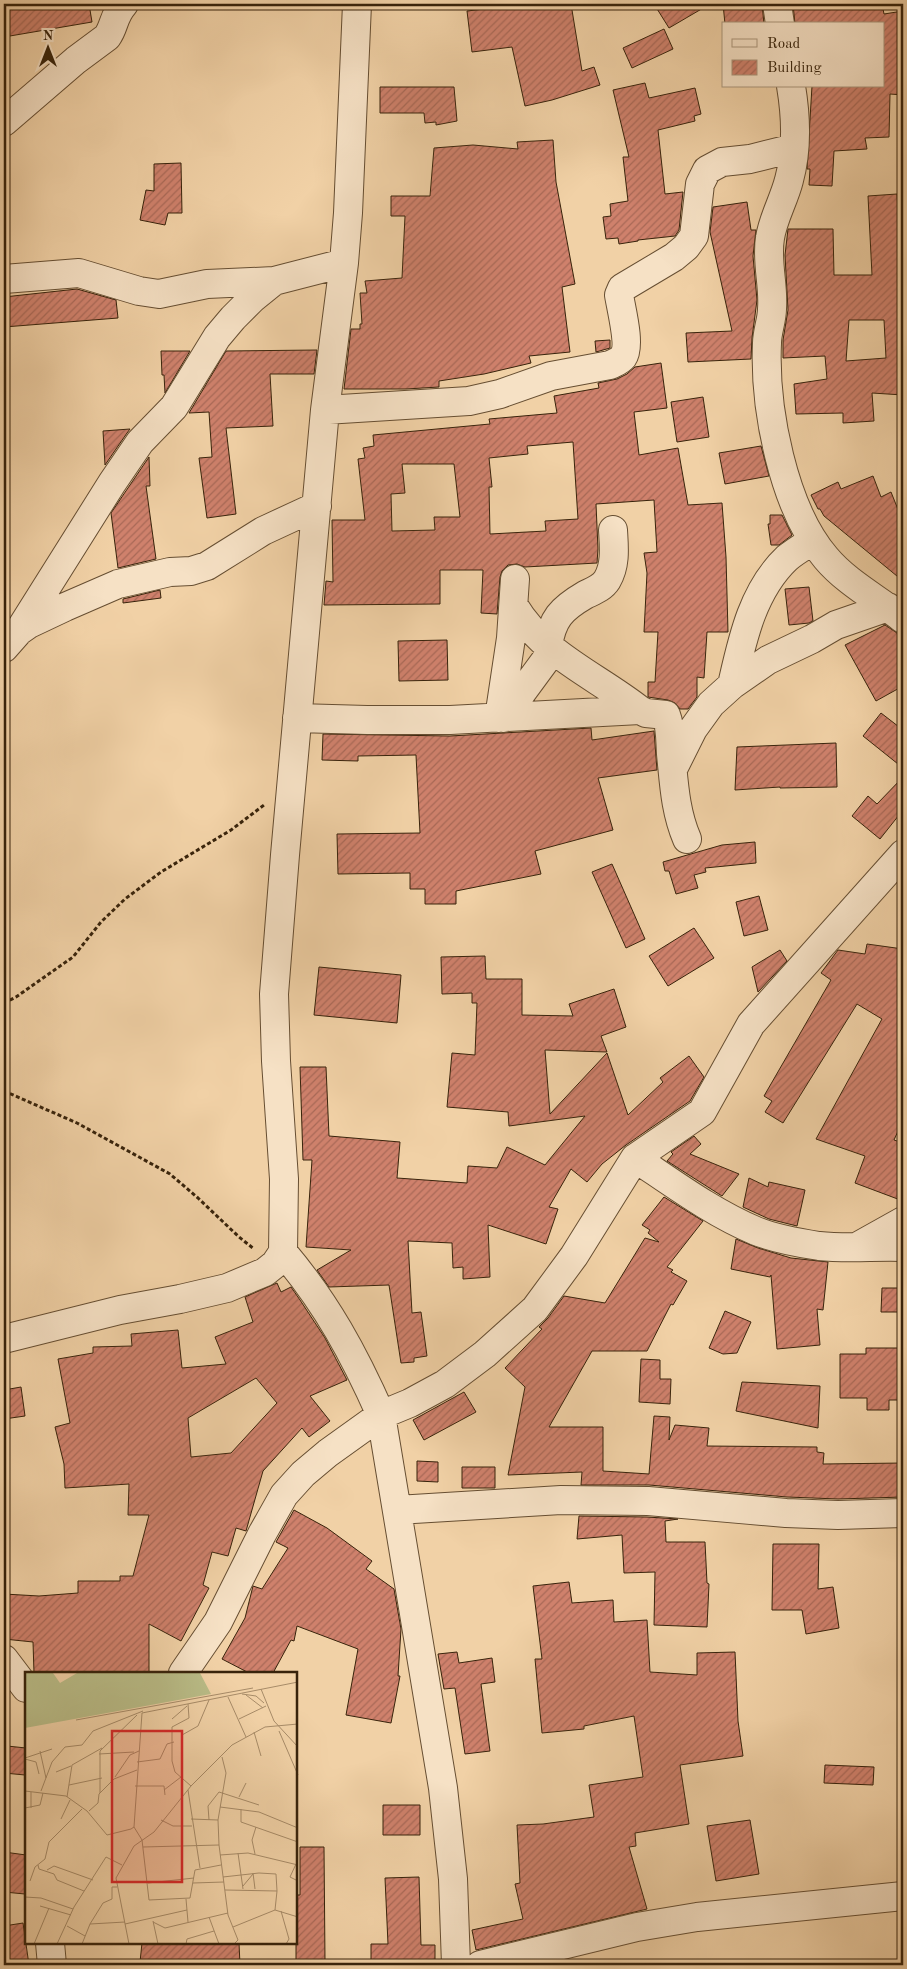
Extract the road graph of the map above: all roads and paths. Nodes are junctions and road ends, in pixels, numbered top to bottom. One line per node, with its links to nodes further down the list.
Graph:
1 (124, 4): 6 (street)
2 (357, 4): 8 (street)
3 (778, 4): 4 (street)
4 (780, 22)
5 (791, 88): 7 (street)
6 (4, 122)
7 (794, 148): 11 (street); 14 (street)
8 (344, 263): 10 (street); 11 (street)
9 (4, 279): 10 (street)
10 (274, 280): 18 (street)
11 (325, 410): 12 (street)
12 (317, 506): 18 (street); 22 (street)
13 (613, 530): 19 (street)
14 (812, 541): 17 (street); 20 (street)
15 (515, 579): 16 (street)
16 (514, 606): 19 (street); 23 (street)
17 (896, 613): 20 (street)
18 (11, 640)
19 (551, 648): 21 (street); 23 (street)
20 (732, 685): 24 (street)
21 (640, 710): 23 (street); 24 (street)
22 (297, 718): 23 (street); 25 (street)
23 (501, 718)
24 (673, 770): 26 (street)
25 (291, 785): 28 (path); 34 (street)
26 (687, 839)
27 (903, 854): 30 (street)
28 (4, 1003)
29 (4, 1091): 34 (path)
30 (636, 1158): 33 (street); 36 (street)
31 (903, 1221): 33 (street)
32 (903, 1247): 33 (street)
33 (854, 1248)
34 (279, 1258): 35 (street); 36 (street)
35 (4, 1339)
36 (382, 1415): 37 (street); 40 (street)
37 (397, 1510): 38 (street); 45 (street)
38 (903, 1513)
39 (4, 1659): 41 (street)
40 (184, 1672)
41 (25, 1687)
42 (903, 1896): 46 (street)
43 (50, 1944): 44 (street)
44 (52, 1965)
45 (456, 1965)
46 (480, 1965)

